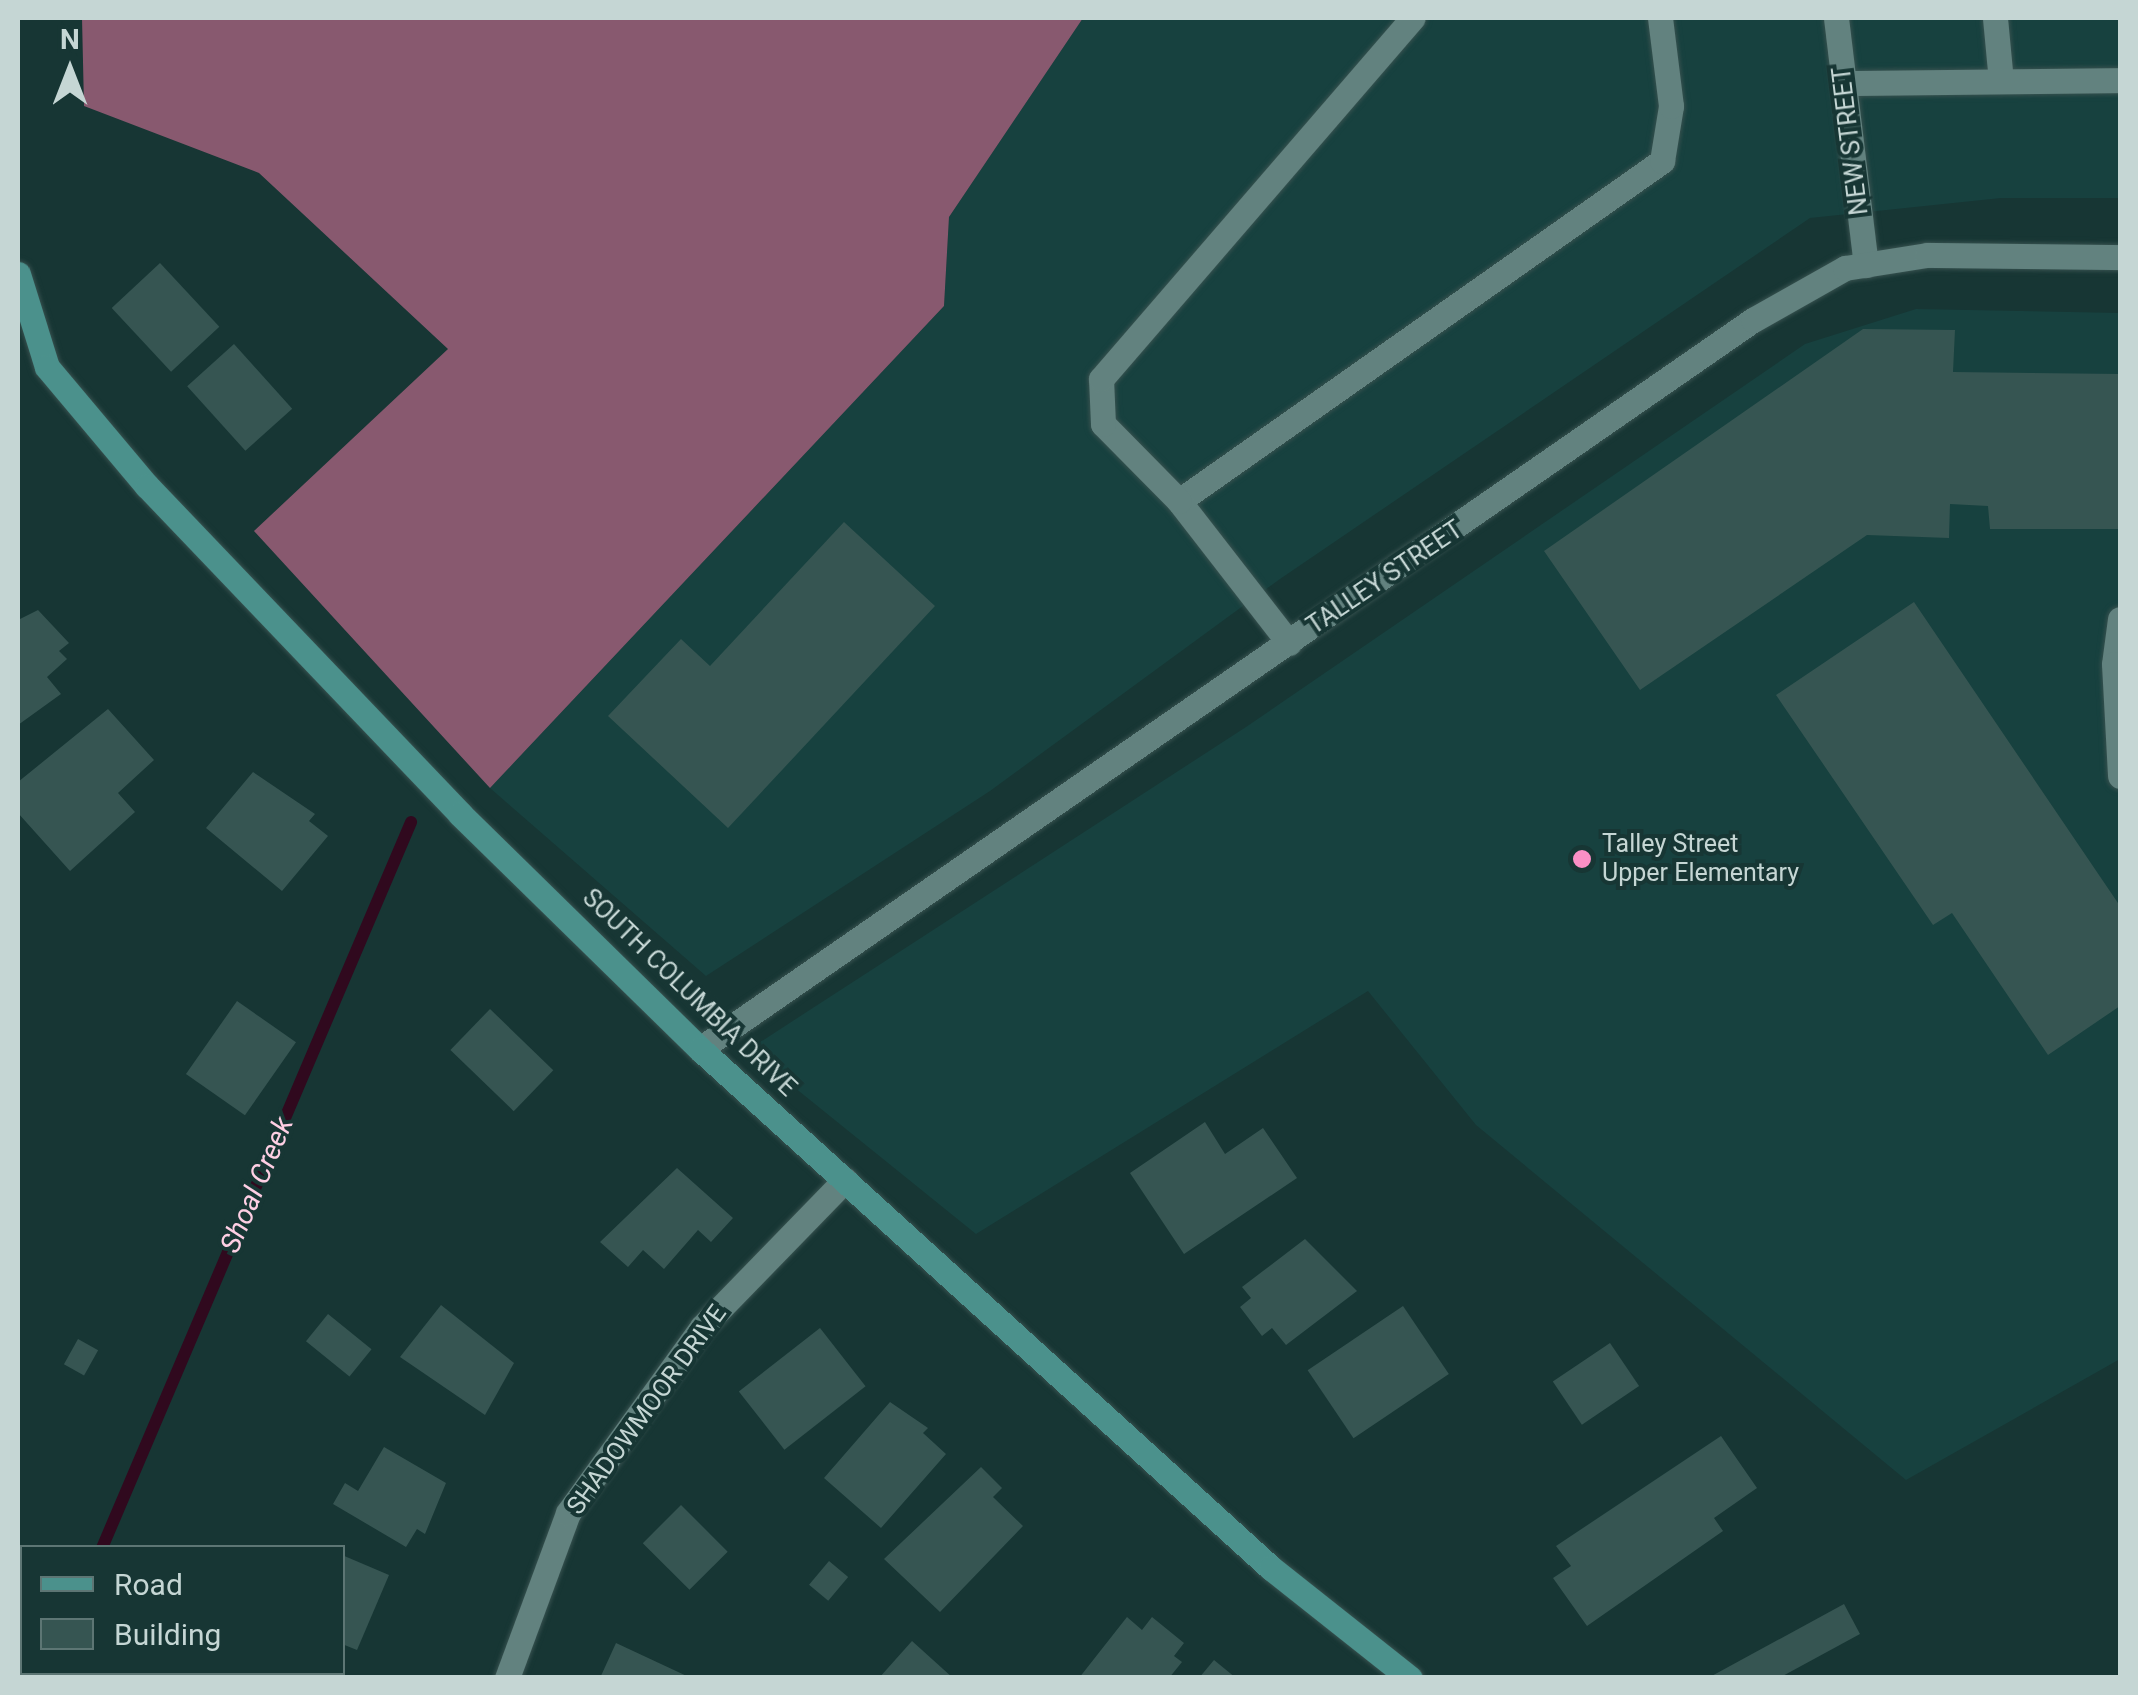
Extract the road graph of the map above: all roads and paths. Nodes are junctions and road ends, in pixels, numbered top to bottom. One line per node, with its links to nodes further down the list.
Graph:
1 (1413, 18): 11 (street)
2 (1660, 18): 11 (street)
3 (1836, 18): 7 (street, NEW STREET)
4 (1996, 18): 6 (street)
5 (2120, 80): 6 (street)
6 (2001, 81): 7 (street)
7 (1844, 83): 9 (street, NEW STREET)
8 (2120, 257): 9 (street, TALLEY STREET)
9 (1866, 265): 13 (street, TALLEY STREET)
10 (18, 274): 15 (main road, SOUTH COLUMBIA DRIVE)
11 (1179, 501): 13 (street)
12 (2120, 618): 14 (street)
13 (1289, 644): 15 (street, TALLEY STREET)
14 (2120, 776)
15 (700, 1048): 16 (main road, SOUTH COLUMBIA DRIVE)
16 (845, 1180): 17 (street, SHADOWMOOR DRIVE); 18 (main road, SOUTH COLUMBIA DRIVE)
17 (507, 1678)
18 (1410, 1678)

